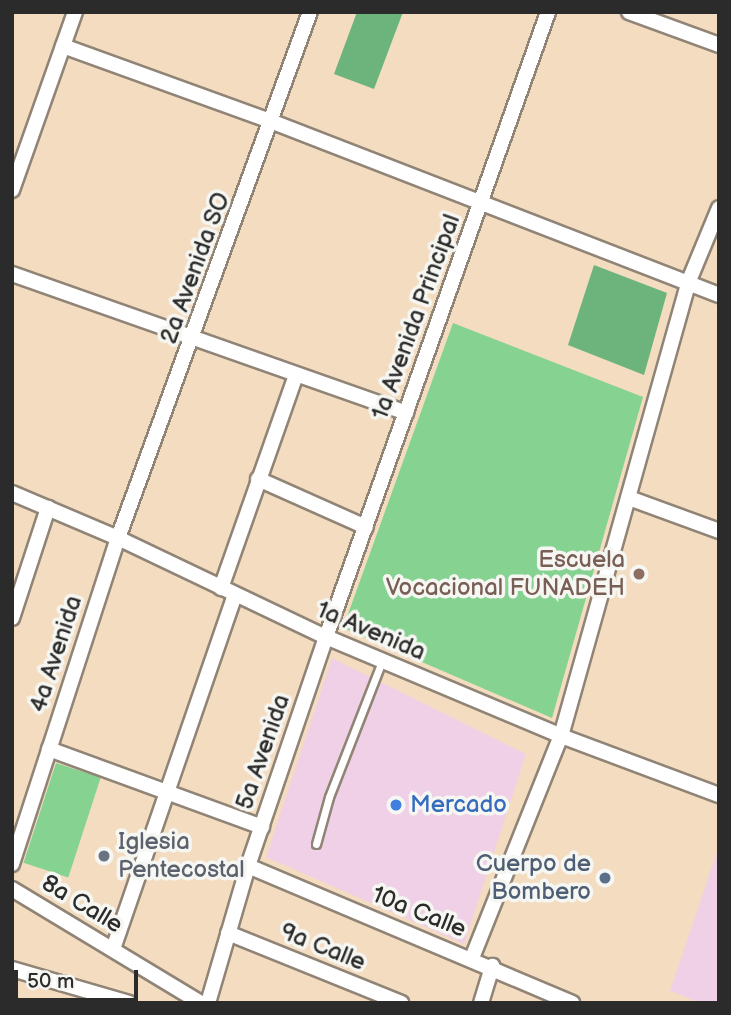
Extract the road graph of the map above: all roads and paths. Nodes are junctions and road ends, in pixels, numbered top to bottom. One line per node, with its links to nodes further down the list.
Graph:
1 (75, 12): 6 (street)
2 (548, 12): 9 (street, 1a Avenida Principal)
3 (629, 12): 5 (street)
4 (306, 13): 7 (street, 2a Avenida SO)
5 (719, 45)
6 (63, 46): 7 (street); 8 (street)
7 (273, 122): 9 (street); 14 (street, 2a Avenida SO)
8 (12, 190)
9 (481, 202): 12 (street); 16 (street, 1a Avenida Principal)
10 (719, 208): 12 (street)
11 (12, 274): 14 (street)
12 (688, 284): 13 (street); 19 (street)
13 (719, 295)
14 (193, 338): 15 (street); 23 (street, 2a Avenida SO)
15 (296, 375): 16 (street); 17 (street)
16 (406, 413): 21 (street, 1a Avenida Principal)
17 (258, 479): 21 (street); 24 (street)
18 (12, 493): 20 (street, 1a Avenida)
19 (629, 498): 22 (street); 29 (street)
20 (48, 508): 23 (street, 1a Avenida); 26 (street)
21 (366, 527): 27 (street, 1a Avenida Principal)
22 (719, 531)
23 (118, 538): 24 (street, 1a Avenida); 30 (street, 4a Avenida)
24 (221, 588): 25 (street, 1a Avenida)
25 (235, 595): 27 (street, 1a Avenida); 31 (street)
26 (12, 618)
27 (326, 636): 28 (street, 1a Avenida); 33 (street, 5a Avenida)
28 (382, 660): 29 (street, 1a Avenida); 34 (lane)
29 (561, 736): 32 (street, 1a Avenida); 40 (street)
30 (49, 749): 31 (street); 35 (street, 4a Avenida)
31 (167, 793): 33 (street); 39 (street)
32 (719, 795)
33 (262, 827): 36 (street, 5a Avenida)
34 (316, 844)
35 (12, 864)
36 (248, 866): 38 (street, 5a Avenida); 40 (street, 10a Calle)
37 (12, 889): 39 (street, 8a Calle)
38 (228, 933): 43 (street, 5a Avenida); 45 (street, 9a Calle)
39 (113, 949): 43 (street, 8a Calle)
40 (472, 958): 41 (street, 10a Calle)
41 (492, 966): 46 (street); 47 (street, 10a Calle)
42 (12, 969): 44 (street)
43 (210, 1002)
44 (129, 1003)
45 (401, 1003)
46 (481, 1003)
47 (572, 1003)

